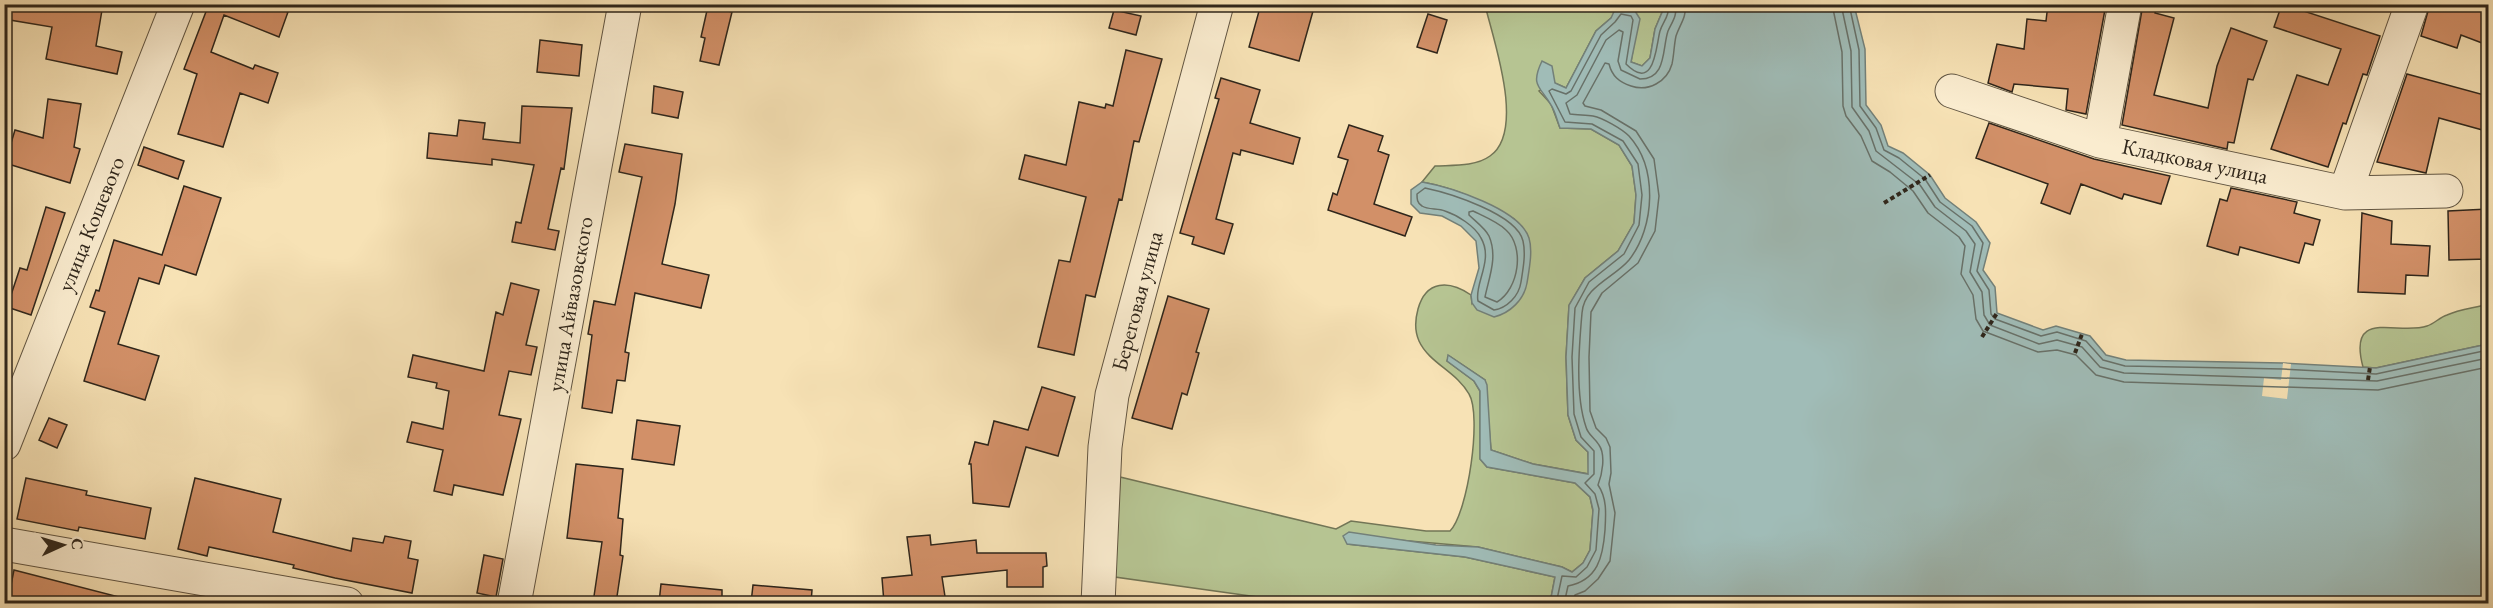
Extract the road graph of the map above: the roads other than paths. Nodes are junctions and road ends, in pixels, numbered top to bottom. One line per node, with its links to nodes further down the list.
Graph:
1 (178, 4): 10 (street, улица Кошевого)
2 (625, 4): 13 (street, улица Айвазовского)
3 (1217, 4): 14 (street, Береговая улица)
4 (2125, 4): 7 (street)
5 (2412, 4): 8 (street)
6 (1952, 91): 7 (street, Кладковая улица)
7 (2100, 141): 8 (street, Кладковая улица)
8 (2345, 192): 9 (street, Кладковая улица)
9 (2446, 192)
10 (4, 444)
11 (4, 544): 12 (street)
12 (347, 603)
13 (514, 603)
14 (1098, 603)

